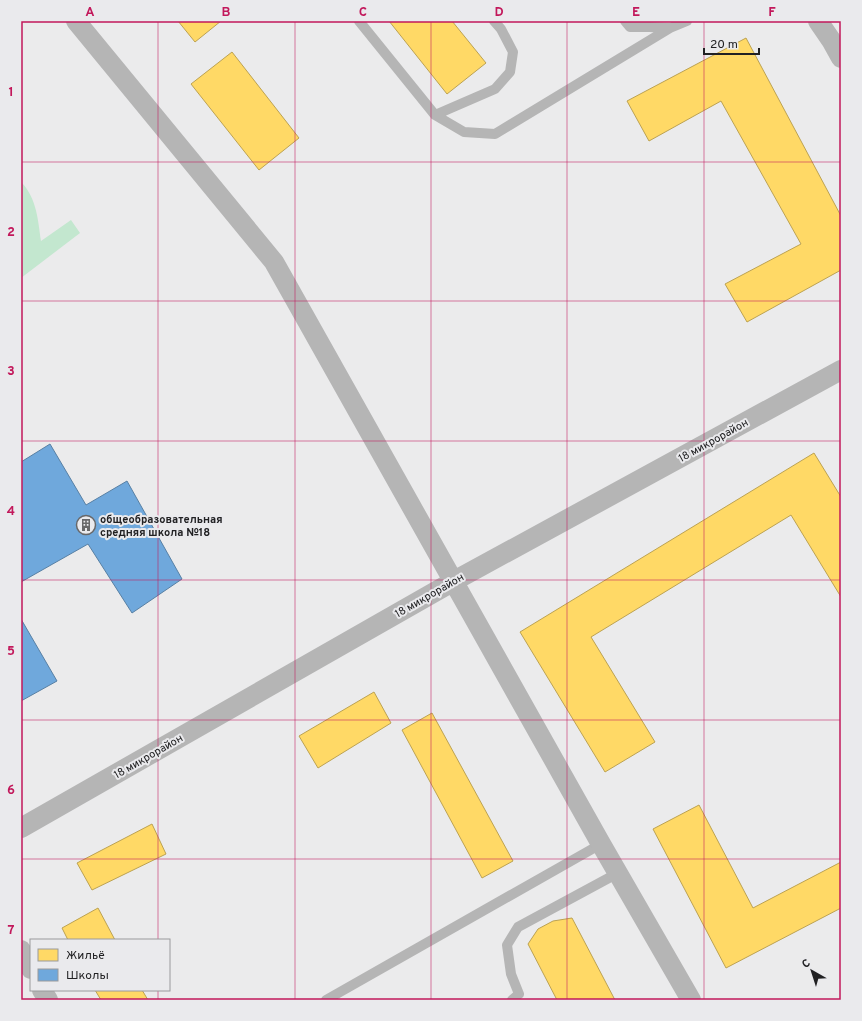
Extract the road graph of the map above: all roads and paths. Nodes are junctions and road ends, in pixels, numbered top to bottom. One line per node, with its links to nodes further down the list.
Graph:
1 (76, 21): 11 (street)
2 (359, 21): 9 (lane)
3 (494, 21): 9 (lane)
4 (625, 21): 7 (lane)
5 (686, 21): 7 (lane)
6 (818, 21): 8 (street)
7 (670, 28): 9 (lane)
8 (841, 58)
9 (435, 115)
10 (841, 370): 11 (street, 18 микрорайон)
11 (454, 581): 12 (street, 18 микрорайон); 13 (street)
12 (21, 828)
13 (601, 844): 14 (street); 19 (lane)
14 (618, 873): 20 (lane); 21 (street)
15 (21, 950): 16 (street)
16 (30, 967)
17 (43, 991): 18 (street)
18 (48, 1000)
19 (326, 1000)
20 (512, 1000)
21 (691, 1000)

